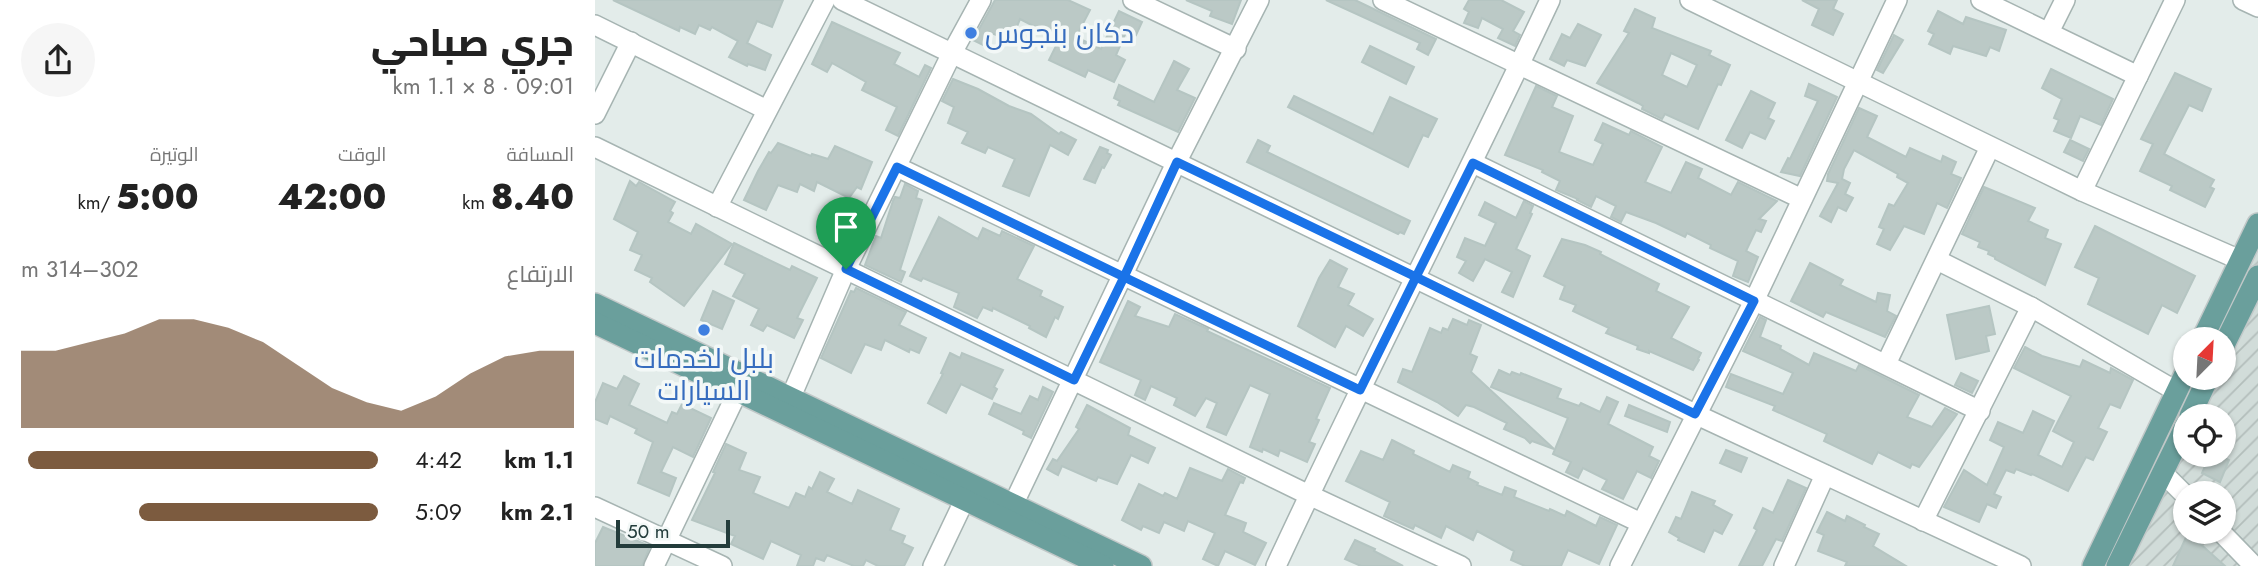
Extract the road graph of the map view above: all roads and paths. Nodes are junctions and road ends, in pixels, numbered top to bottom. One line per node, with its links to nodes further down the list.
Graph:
1 (825, 0): 23 (street)
2 (842, 0): 19 (street)
3 (981, 0): 19 (street)
4 (1133, 0): 18 (street)
5 (1259, 0): 18 (street)
6 (1383, 0): 20 (street)
7 (1550, 0): 20 (street)
8 (1690, 0): 22 (street)
9 (1897, 0): 22 (street)
10 (1981, 0): 16 (street)
11 (2065, 0): 16 (street)
12 (2175, 0): 21 (street)
13 (2243, 0): 14 (street)
14 (2258, 7)
15 (595, 25): 17 (street)
16 (2049, 32): 21 (street)
17 (631, 42): 23 (street); 24 (street)
18 (1235, 50): 27 (street)
19 (952, 53): 27 (street); 29 (street)
20 (1519, 66): 28 (street); 31 (street)
21 (2137, 75): 30 (street)
22 (1858, 82): 26 (street); 31 (street)
23 (767, 110): 32 (street)
24 (595, 114)
25 (595, 146): 32 (street)
26 (1990, 147): 30 (street); 34 (street)
27 (1177, 162): 38 (street); 39 (street)
28 (1473, 163): 39 (street); 40 (street)
29 (897, 167): 36 (street); 38 (street)
30 (2082, 191): 35 (street)
31 (1802, 199): 40 (street)
32 (717, 207): 36 (street)
33 (2258, 224): 35 (main road)
34 (1937, 260): 42 (street); 46 (street)
35 (2240, 260): 44 (main road)
36 (846, 269): 48 (street); 52 (street)
37 (2258, 276): 45 (main road)
38 (1124, 277): 48 (street); 49 (street)
39 (1416, 277): 49 (street); 54 (street)
40 (1754, 301): 46 (street); 54 (street)
41 (595, 304): 52 (main road)
42 (2031, 307): 47 (street); 53 (street)
43 (595, 323): 51 (main road)
44 (2207, 327)
45 (2233, 327)
46 (1886, 364): 53 (street)
47 (2173, 377)
48 (1074, 380): 59 (street); 61 (street)
49 (1360, 390): 59 (street); 64 (street)
50 (2177, 390): 77 (main road)
51 (738, 391): 52 (main road); 65 (street)
52 (787, 405): 60 (main road); 61 (main road)
53 (1980, 411): 63 (street)
54 (1695, 414): 57 (street); 64 (street)
55 (2173, 452): 56 (main road)
56 (2163, 473): 58 (street); 78 (main road)
57 (1825, 475): 63 (street); 75 (street)
58 (2173, 483)
59 (1309, 495): 72 (street); 73 (street)
60 (964, 501): 69 (street); 70 (main road)
61 (1013, 505): 71 (main road)
62 (595, 507): 65 (street)
63 (1923, 521): 76 (street)
64 (1641, 523): 74 (street)
65 (667, 539): 67 (street); 68 (street)
66 (2233, 544): 79 (street)
67 (654, 566)
68 (722, 566)
69 (933, 566)
70 (1103, 566)
71 (1142, 566)
72 (1276, 566)
73 (1461, 566)
74 (1620, 566)
75 (1784, 566)
76 (2021, 566)
77 (2093, 566)
78 (2117, 566)
79 (2254, 566)

